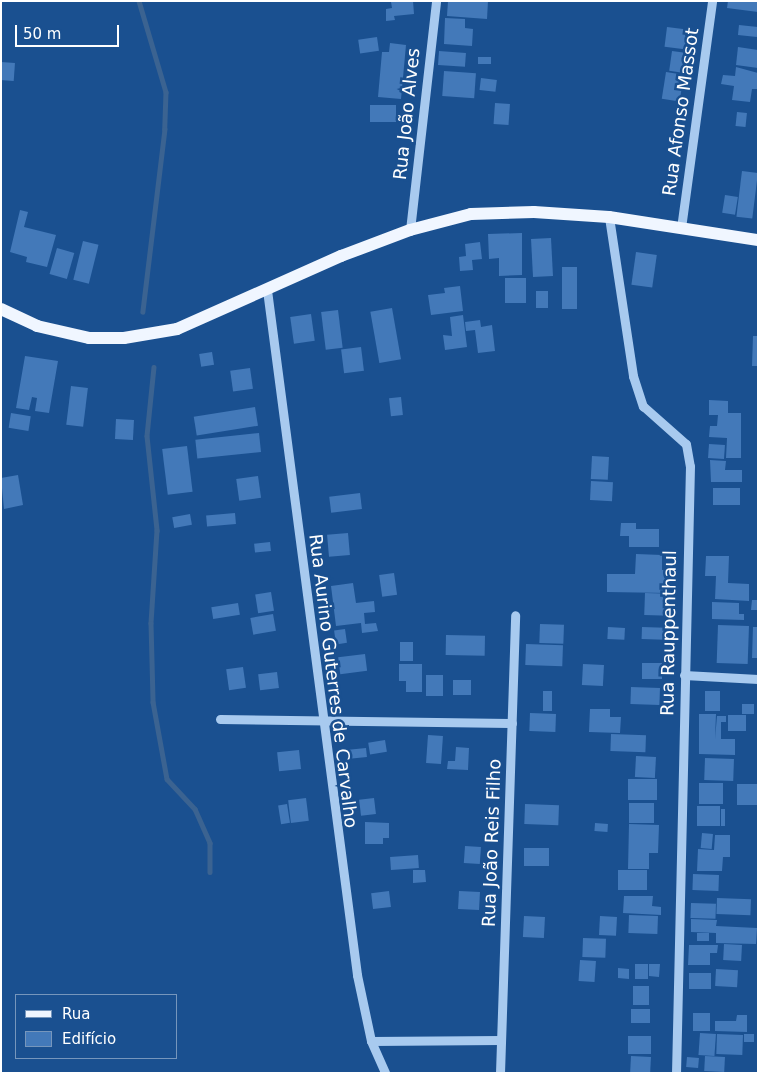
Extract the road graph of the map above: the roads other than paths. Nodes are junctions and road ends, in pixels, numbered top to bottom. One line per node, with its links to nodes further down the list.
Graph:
1 (436, 1): 5 (street, Rua João Alves)
2 (712, 1): 4 (street, Rua Afonso Massot)
3 (609, 217): 4 (main road); 5 (main road); 10 (street, Rua Rauppenthaul)
4 (681, 228): 6 (main road)
5 (410, 230): 7 (main road)
6 (758, 240)
7 (267, 290): 8 (main road); 13 (street, Rua Aurino Guterres de Carvalho)
8 (1, 309)
9 (516, 615): 14 (street, Rua João Reis Filho)
10 (684, 675): 11 (street); 19 (street, Rua Rauppenthaul)
11 (758, 679)
12 (220, 719): 13 (street)
13 (321, 721): 14 (street); 16 (street, Rua Aurino Guterres de Carvalho)
14 (512, 723): 15 (street, Rua João Reis Filho)
15 (501, 1040): 16 (street); 18 (street, Rua João Reis Filho)
16 (371, 1041): 17 (street, Rua Aurino Guterres de Carvalho)
17 (385, 1073)
18 (500, 1073)
19 (676, 1073)

